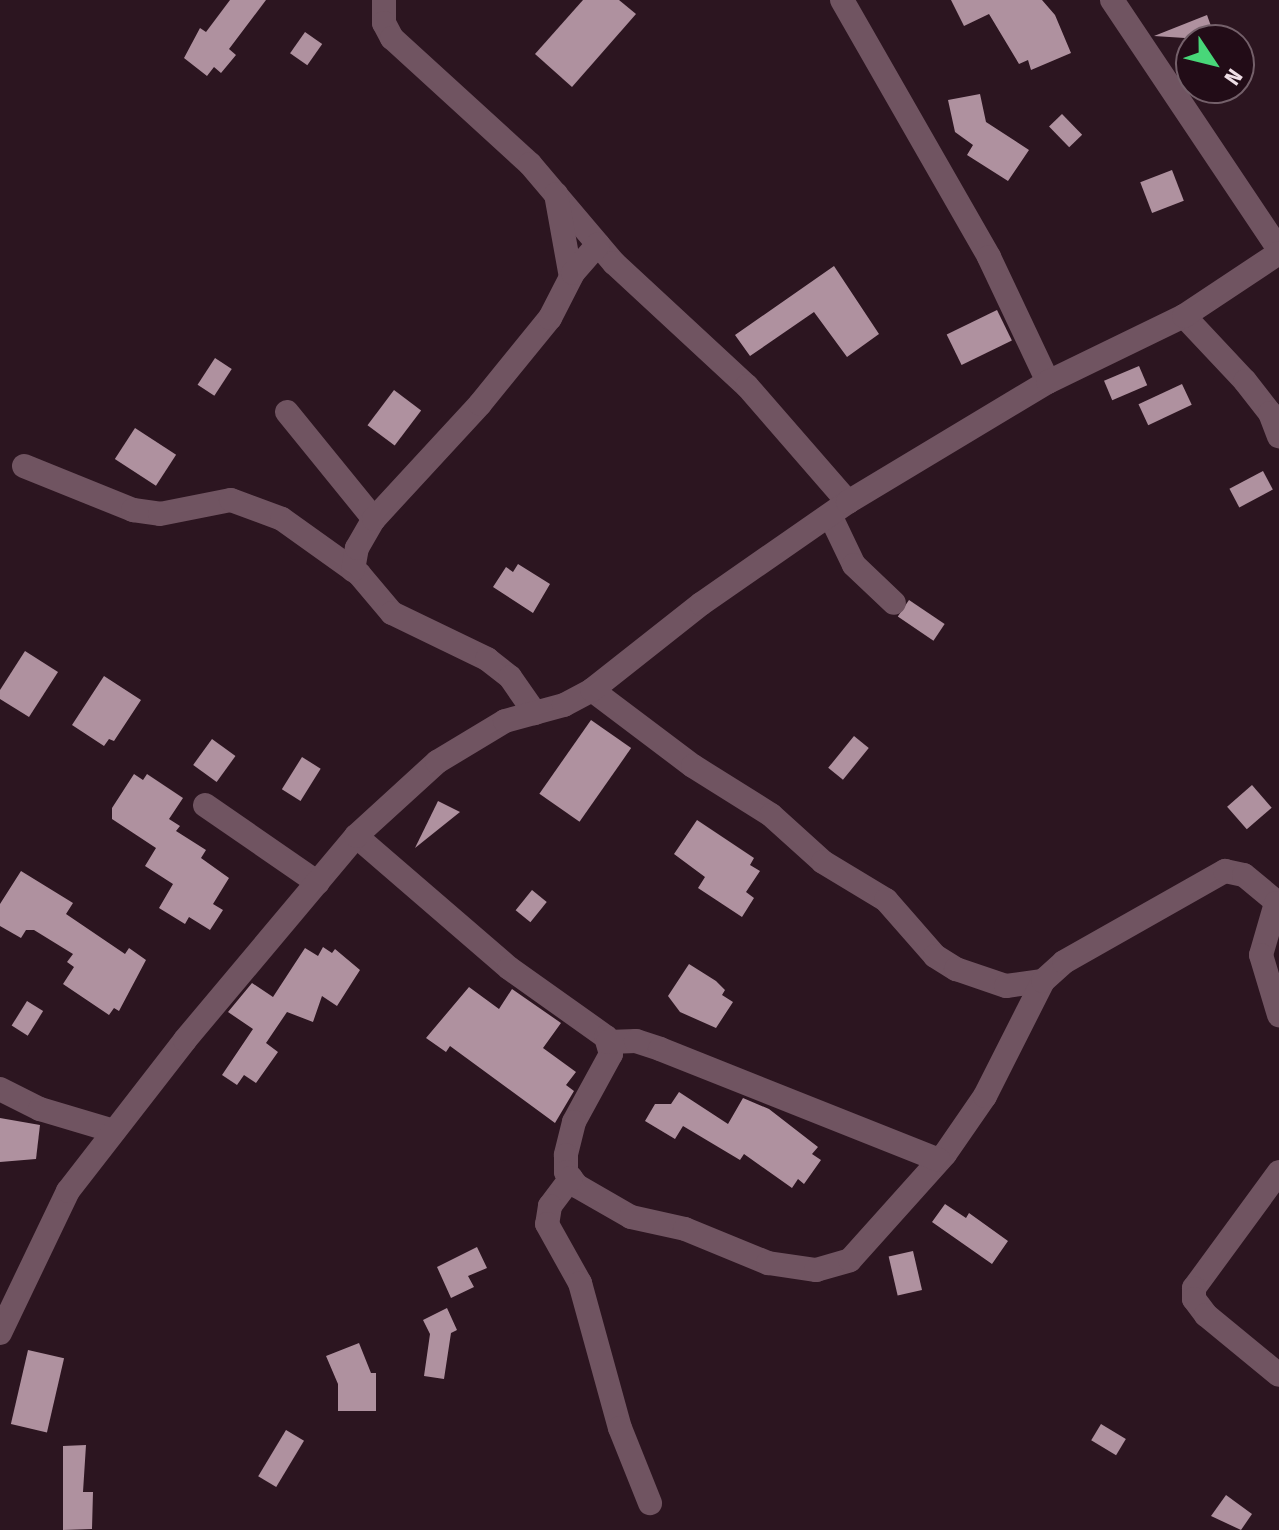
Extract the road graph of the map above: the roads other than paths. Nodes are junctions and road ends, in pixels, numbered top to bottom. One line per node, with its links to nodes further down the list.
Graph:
1 (384, 0): 4 (street)
2 (842, 0): 9 (street)
3 (1112, 0): 6 (street)
4 (556, 194): 5 (street); 7 (street)
5 (598, 244): 7 (street); 13 (street)
6 (1279, 251): 8 (street)
7 (571, 277): 14 (street)
8 (1184, 316): 9 (street); 11 (street)
9 (1048, 382): 13 (street)
10 (287, 412): 14 (street)
11 (1279, 436)
12 (24, 466): 15 (street)
13 (839, 509): 16 (street); 17 (street)
14 (374, 519): 15 (street)
15 (353, 570): 18 (street)
16 (894, 603)
17 (592, 690): 18 (street); 23 (street)
18 (535, 713): 20 (street)
19 (205, 805): 21 (street)
20 (356, 836): 21 (street); 25 (street)
21 (318, 883): 27 (street)
22 (1278, 904): 23 (street); 24 (street)
23 (1043, 981): 28 (street)
24 (1279, 1015)
25 (608, 1042): 28 (street); 30 (street)
26 (0, 1089): 27 (street)
27 (114, 1131): 31 (street)
28 (939, 1160): 30 (street)
29 (1279, 1172): 32 (street)
30 (571, 1178): 33 (street)
31 (0, 1333)
32 (1279, 1375)
33 (650, 1503)

